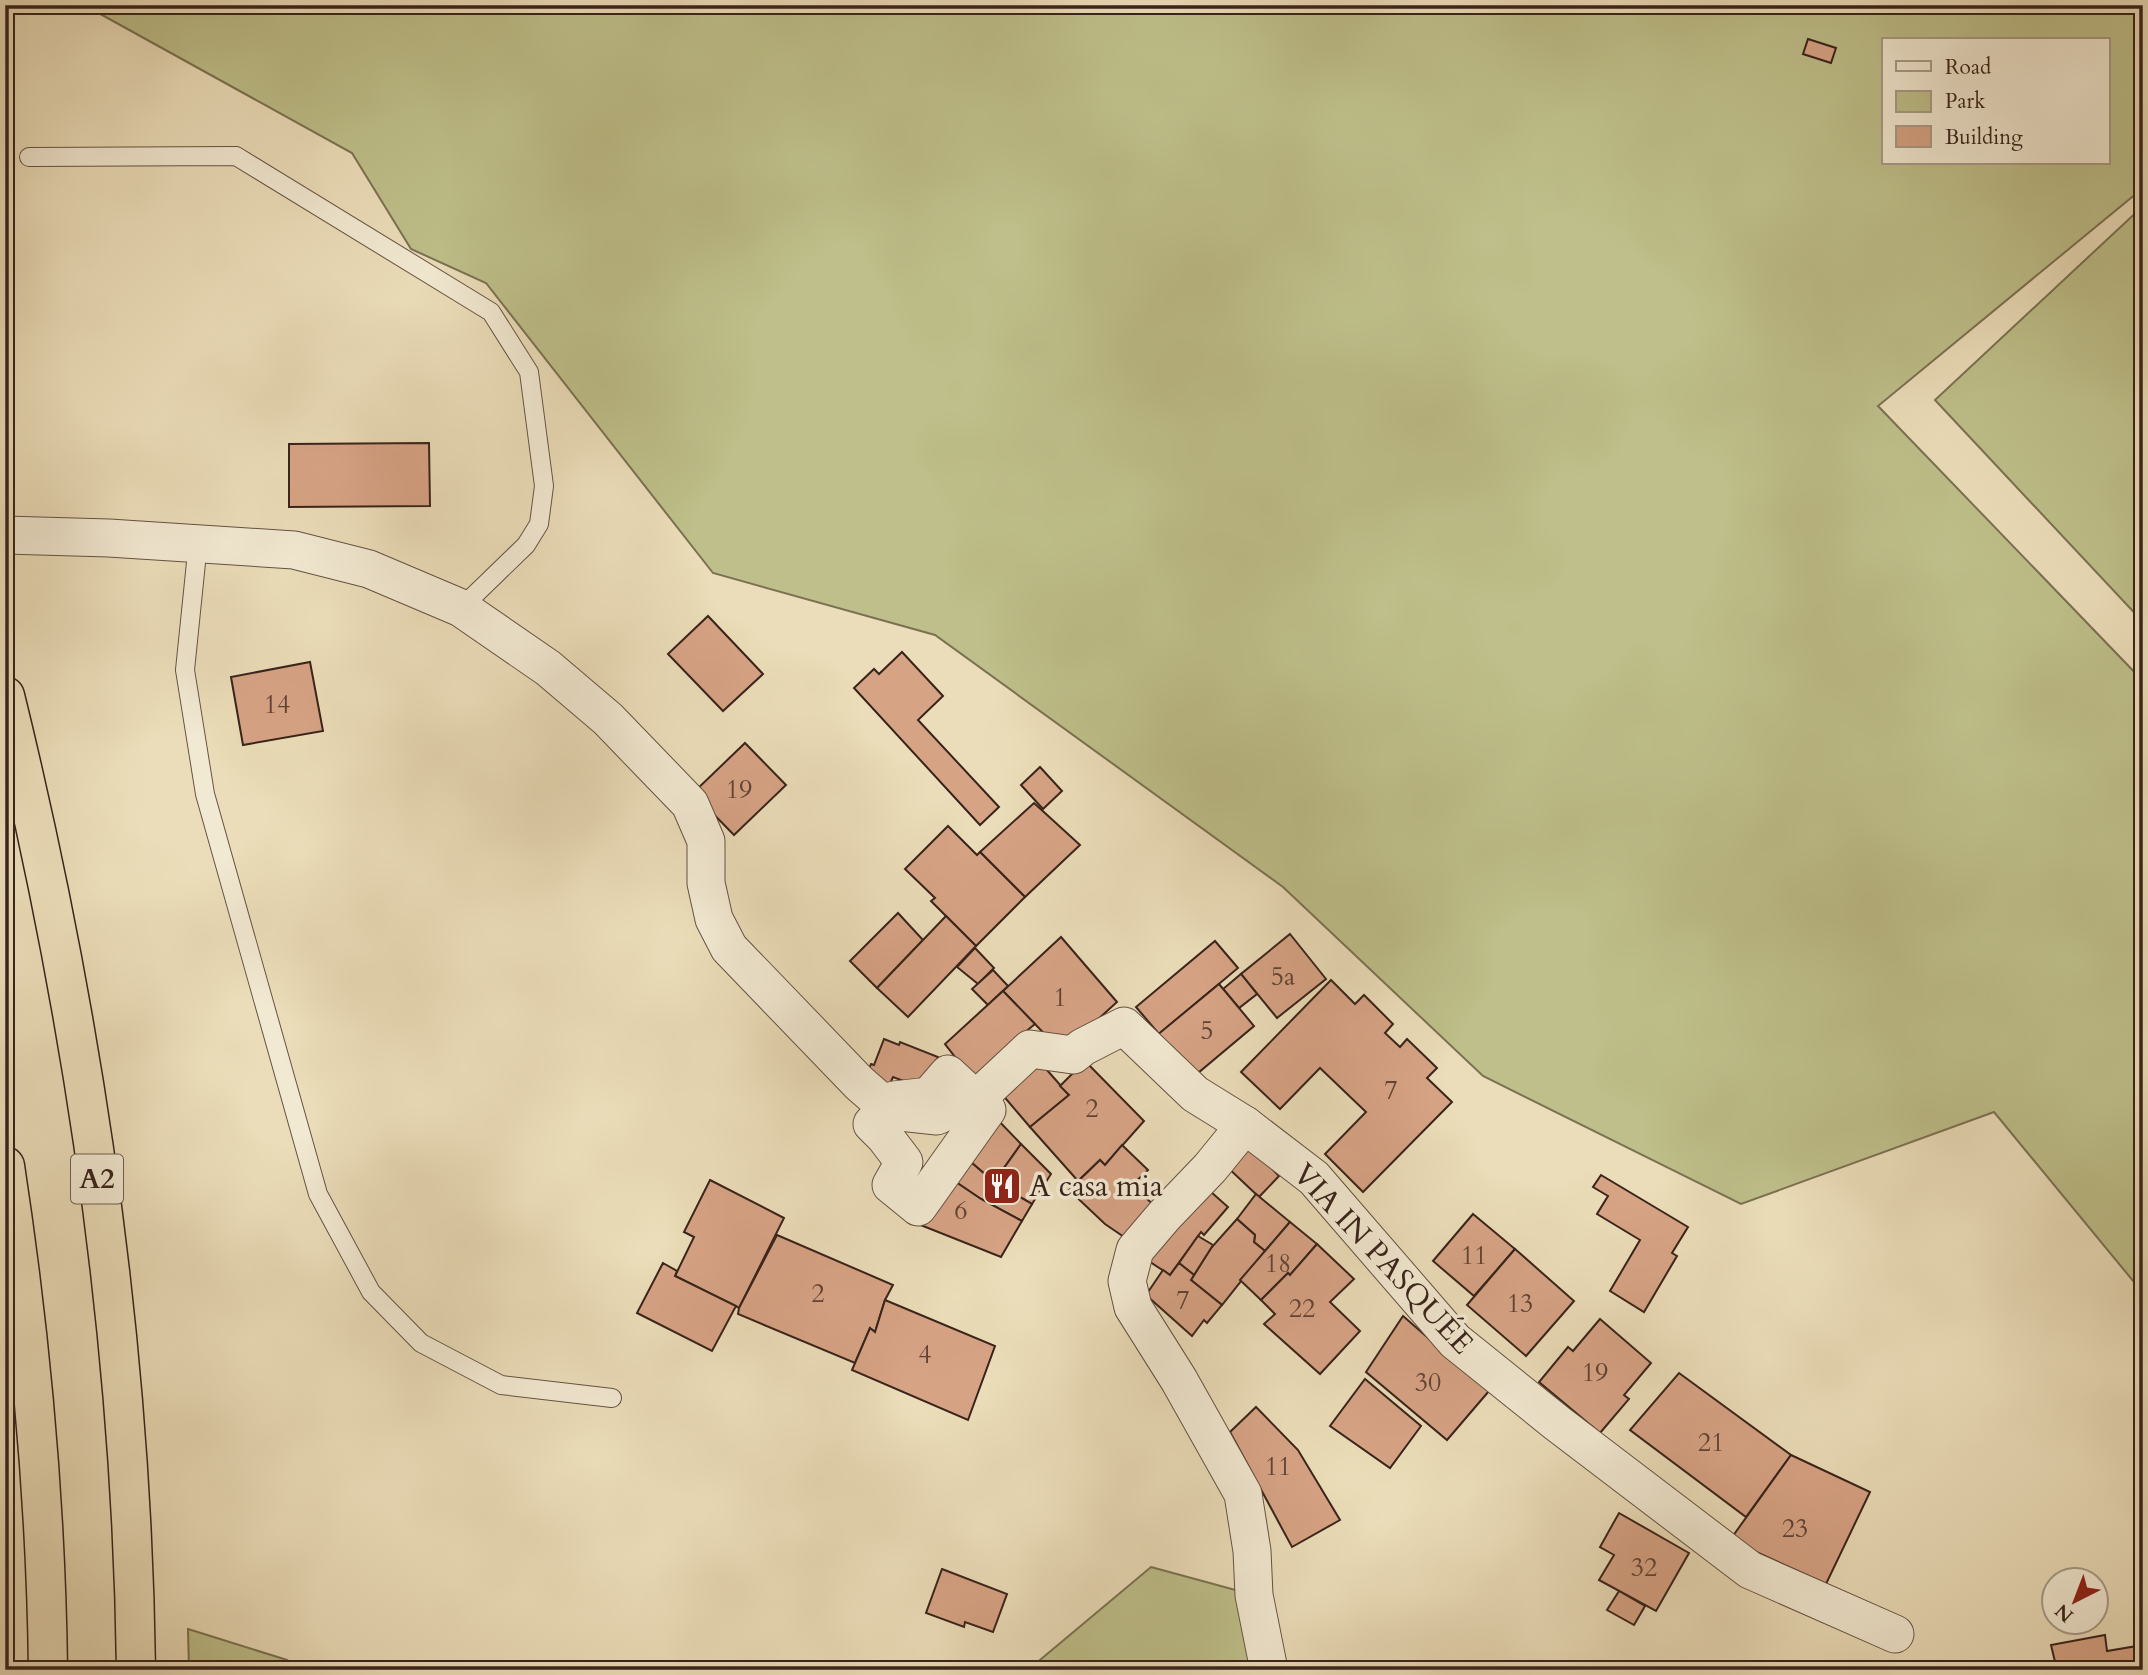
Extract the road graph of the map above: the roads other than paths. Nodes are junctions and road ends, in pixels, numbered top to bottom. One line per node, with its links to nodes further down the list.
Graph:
1 (29, 158): 4 (lane)
2 (5, 535): 3 (street)
3 (198, 542): 4 (street); 10 (lane)
4 (461, 608): 7 (street)
5 (5, 696): 13 (highway, A2)
6 (979, 1094): 7 (street); 7 (street); 8 (street, VIA IN PASQUÉE)
7 (886, 1107)
8 (1245, 1125): 11 (street, VIA IN PASQUÉE); 14 (street)
9 (5, 1166): 12 (highway)
10 (612, 1398)
11 (1895, 1634)
12 (48, 1670)
13 (136, 1670)
14 (1269, 1670)

